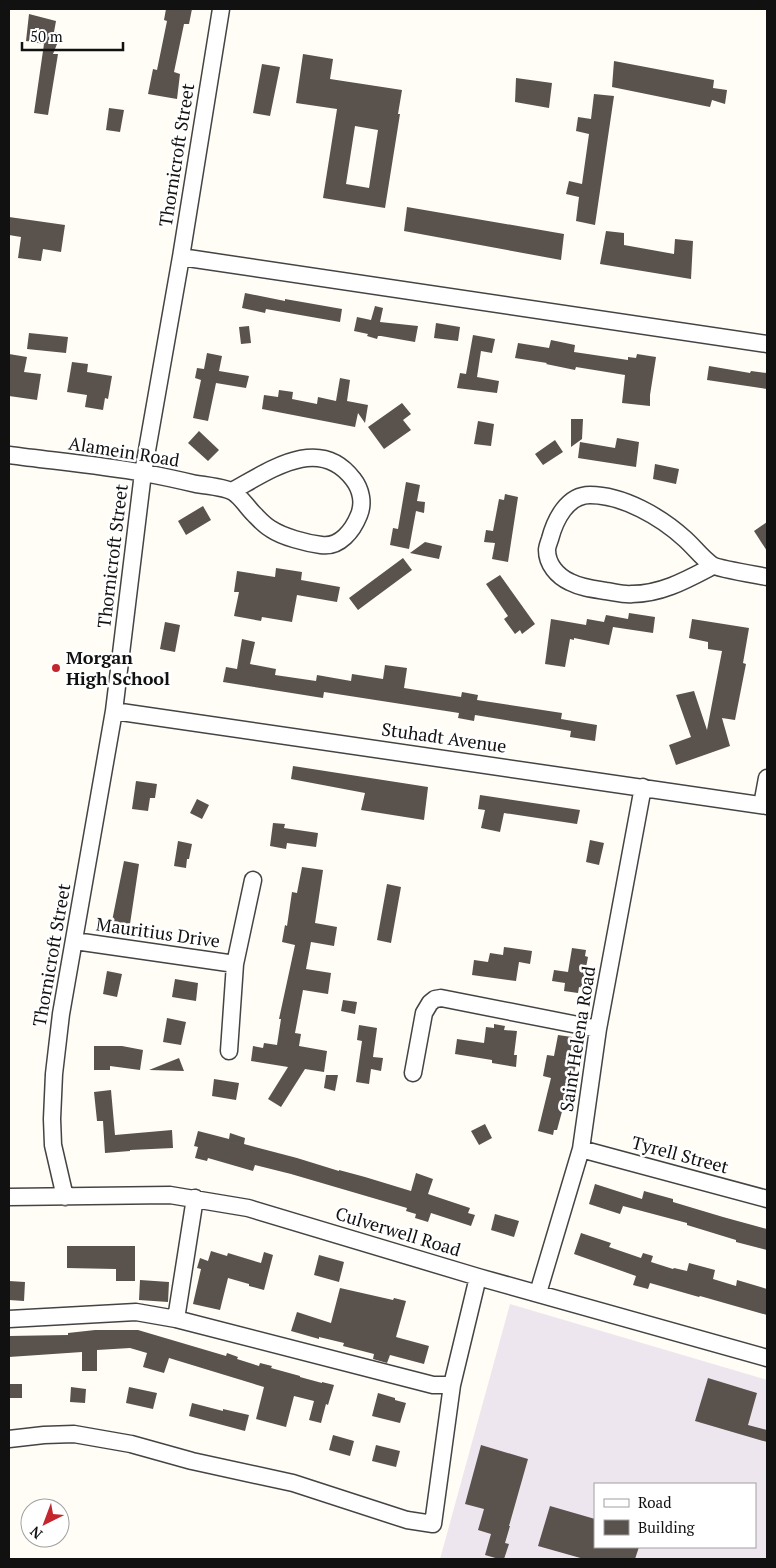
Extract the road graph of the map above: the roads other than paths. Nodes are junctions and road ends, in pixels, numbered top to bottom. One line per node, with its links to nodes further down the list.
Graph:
1 (221, 9): 2 (street, Thornicroft Street)
2 (181, 257): 3 (street); 5 (street, Thornicroft Street)
3 (767, 344)
4 (9, 455): 5 (street, Alamein Road)
5 (143, 473): 6 (street, Alamein Road); 9 (street, Thornicroft Street)
6 (232, 491): 6 (street)
7 (714, 566): 7 (street); 8 (street)
8 (767, 577)
9 (114, 711): 11 (street, Stuhadt Avenue); 14 (street, Thornicroft Street)
10 (767, 778): 12 (street)
11 (643, 787): 12 (street, Stuhadt Avenue); 16 (street, Saint Helena Road)
12 (765, 806)
13 (253, 880): 15 (street, Mauritius Drive)
14 (75, 941): 15 (street, Mauritius Drive); 21 (street, Thornicroft Street)
15 (235, 964): 17 (street, Mauritius Drive)
16 (598, 1028): 18 (street); 19 (street, Saint Helena Road)
17 (229, 1051)
18 (413, 1073)
19 (581, 1149): 23 (street, Tyrell Street); 25 (street, Saint Helena Road)
20 (9, 1197): 21 (street, Culverwell Road)
21 (65, 1197): 22 (street, Culverwell Road)
22 (195, 1198): 24 (street, Culverwell Road); 27 (street)
23 (767, 1199)
24 (478, 1278): 25 (street, Culverwell Road); 29 (street)
25 (538, 1293): 28 (street, Culverwell Road)
26 (9, 1319): 27 (street)
27 (176, 1319): 29 (street)
28 (767, 1358)
29 (452, 1385): 30 (street)
30 (9, 1439)

